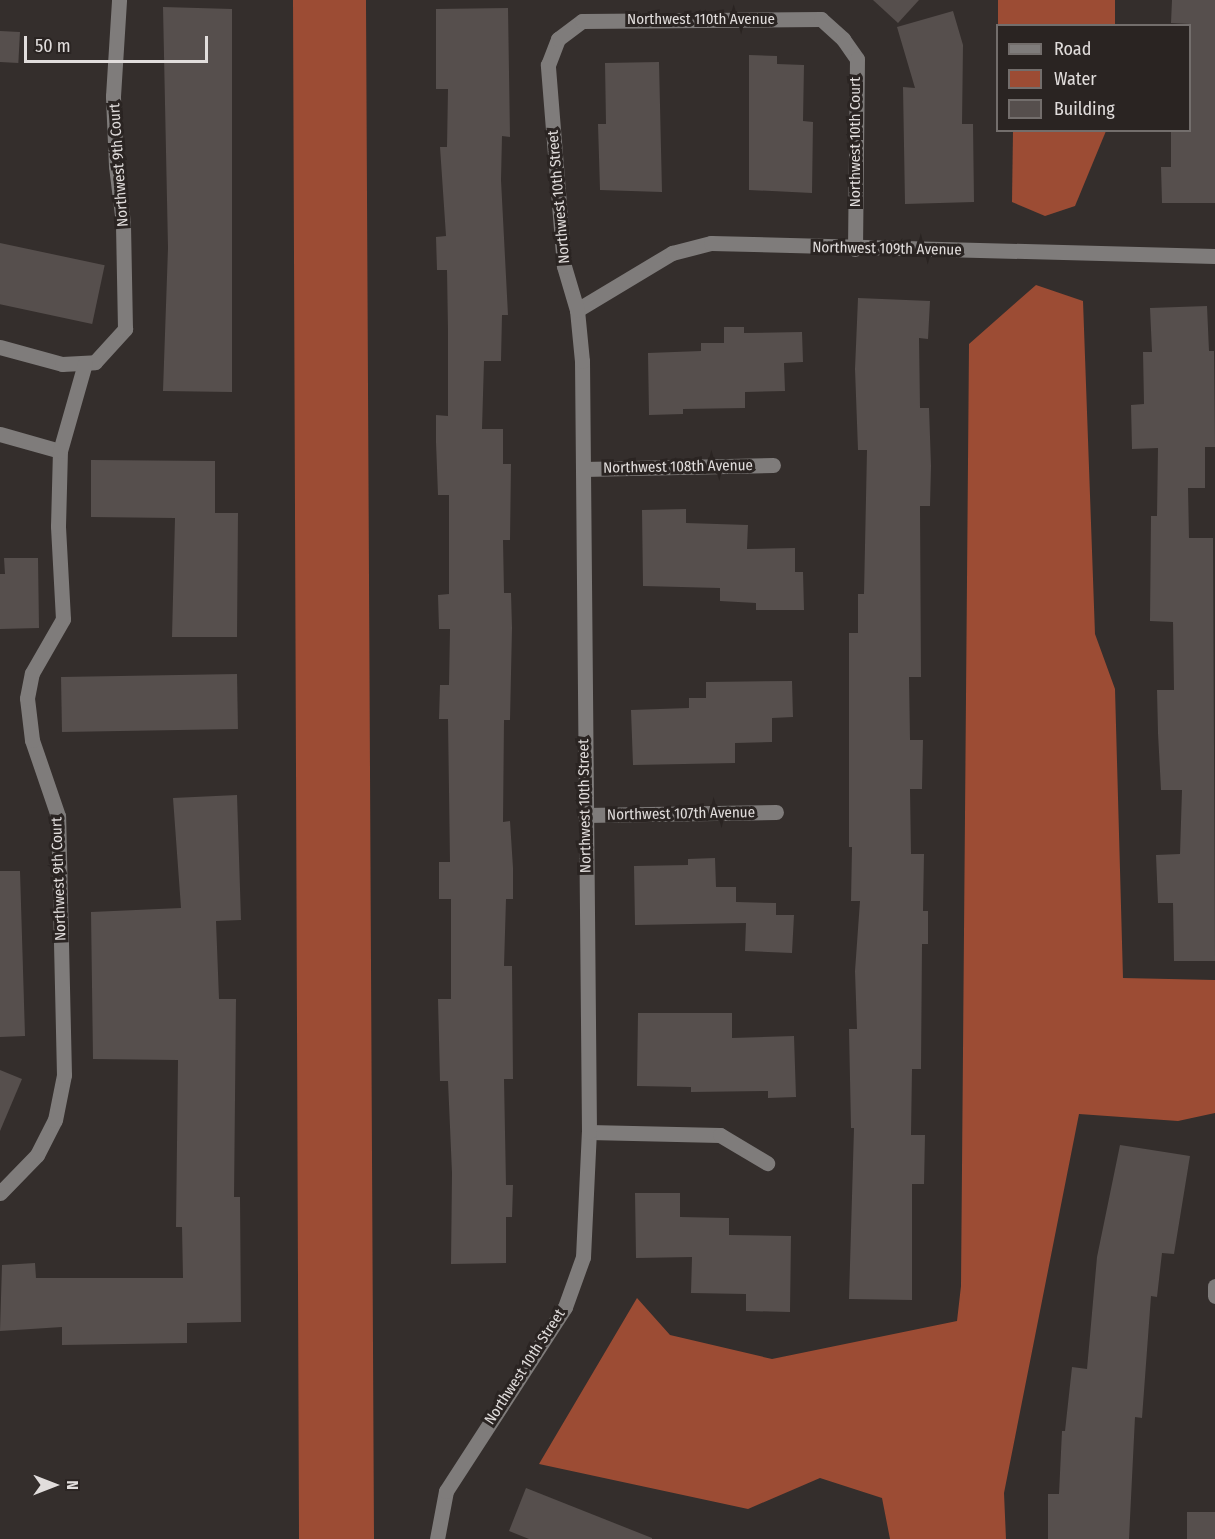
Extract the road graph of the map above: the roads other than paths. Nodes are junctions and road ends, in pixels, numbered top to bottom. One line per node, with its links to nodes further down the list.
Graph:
1 (119, 0): 8 (street, Northwest 9th Court)
2 (558, 39): 3 (street, Northwest 110th Avenue); 6 (street, Northwest 10th Street)
3 (843, 39): 4 (street, Northwest 10th Court)
4 (855, 249): 5 (street, Northwest 109th Avenue); 6 (street, Northwest 109th Avenue)
5 (1215, 256)
6 (577, 310): 12 (street, Northwest 10th Street)
7 (0, 347): 8 (street)
8 (85, 363): 10 (street, Northwest 9th Court)
9 (0, 434): 10 (street)
10 (60, 451): 17 (street, Northwest 9th Court)
11 (773, 465): 12 (street, Northwest 108th Avenue)
12 (583, 469): 14 (street, Northwest 10th Street)
13 (777, 812): 14 (street, Northwest 107th Avenue)
14 (585, 815): 15 (street, Northwest 10th Street)
15 (589, 1132): 16 (street); 20 (street, Northwest 10th Street)
16 (767, 1163)
17 (0, 1192)
18 (1215, 1286): 19 (street)
19 (1215, 1296)
20 (437, 1539)

